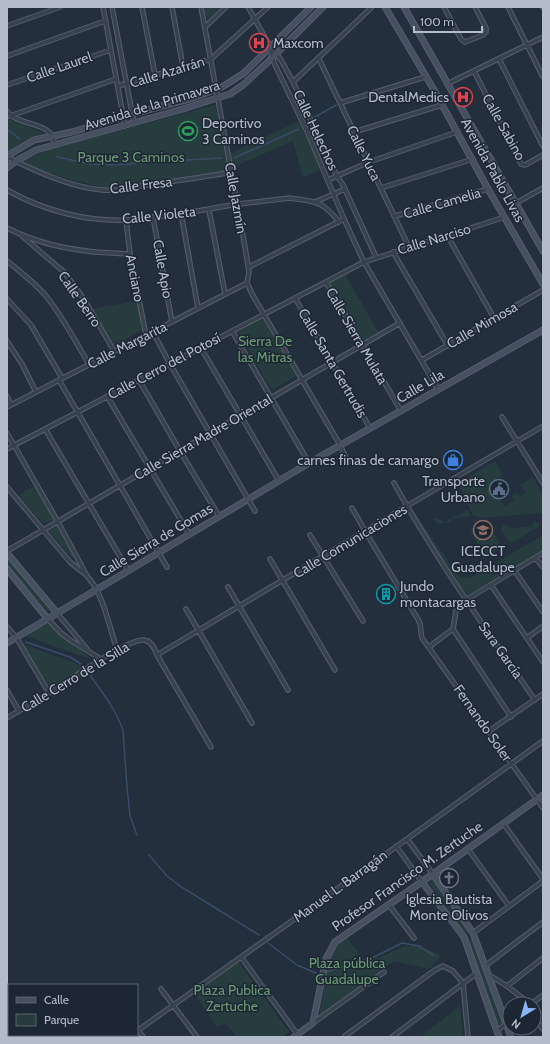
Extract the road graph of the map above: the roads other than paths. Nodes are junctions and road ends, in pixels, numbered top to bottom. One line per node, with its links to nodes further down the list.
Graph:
1 (60, 7): 20 (street)
2 (103, 7): 19 (street)
3 (112, 7): 39 (street)
4 (142, 7): 34 (street)
5 (172, 7): 32 (street)
6 (201, 7): 21 (street, Calle Jazmín)
7 (226, 7): 21 (street)
8 (248, 7): 18 (street, Calle Helechos)
9 (268, 7): 18 (street, Calle Azafrán)
10 (311, 7): 24 (street, Avenida de la Primavera)
11 (323, 7): 26 (street, Avenida de la Primavera)
12 (372, 7): 30 (street)
13 (385, 7): 36 (street, Avenida Pablo Livas)
14 (404, 7): 40 (street, Avenida Pablo Livas)
15 (444, 7): 16 (street)
16 (475, 7)
17 (508, 7): 23 (street)
18 (255, 19): 24 (street, Calle Helechos); 29 (street, Calle Azafrán)
19 (105, 21): 25 (street); 27 (street)
20 (7, 26)
21 (205, 27): 29 (street, Calle Jazmín)
22 (543, 37): 23 (street)
23 (527, 45): 31 (street); 35 (street)
24 (270, 47): 26 (street, Calle Helechos); 28 (street); 43 (street, Avenida de la Primavera)
25 (111, 50): 37 (street); 41 (street, Calle Laurel)
26 (277, 54): 28 (street, Avenida de la Primavera); 38 (street, Calle Helechos)
27 (7, 56)
28 (272, 58): 44 (street, Avenida de la Primavera); 66 (street)
29 (211, 59): 32 (street, Calle Azafrán); 43 (street, Calle Jazmín)
30 (319, 59): 38 (street); 45 (street, Calle Yuca)
31 (499, 59): 33 (street); 57 (street)
32 (183, 67): 34 (street, Calle Azafrán)
33 (474, 71): 40 (street); 58 (street, Calle Sabino)
34 (155, 75): 39 (street, Calle Azafrán)
35 (543, 76)
36 (425, 77): 45 (street); 46 (street, Avenida Pablo Livas)
37 (116, 79): 42 (street); 49 (street, Calle Azafrán)
38 (293, 82): 65 (street, Calle Helechos)
39 (127, 84): 42 (street, Calle Azafrán); 48 (street)
40 (447, 84): 74 (street, Avenida Pablo Livas)
41 (7, 85)
42 (118, 86): 50 (street)
43 (217, 89): 44 (street, Calle Jazmín); 48 (street, Avenida de la Primavera)
44 (219, 98): 51 (street, Avenida de la Primavera); 64 (street, Calle Jazmín)
45 (340, 103): 53 (street, Calle Yuca)
46 (442, 105): 53 (street); 54 (street, Avenida Pablo Livas)
47 (7, 111): 49 (street)
48 (132, 114): 50 (street, Avenida de la Primavera); 51 (street)
49 (10, 116): 55 (street)
50 (123, 116): 52 (street); 55 (street, Avenida de la Primavera)
51 (134, 123): 52 (street, Avenida de la Primavera)
52 (125, 126): 56 (street, Avenida de la Primavera)
53 (354, 132): 62 (street, Calle Yuca)
54 (457, 132): 60 (street, Avenida Pablo Livas); 62 (street)
55 (52, 137): 56 (street); 59 (street, Avenida de la Primavera)
56 (55, 145): 61 (street, Avenida de la Primavera)
57 (543, 146)
58 (543, 155)
59 (7, 156): 61 (street, Calle Fresa)
60 (473, 159): 67 (street); 70 (street, Avenida Pablo Livas)
61 (16, 161): 63 (street, Avenida de la Primavera); 64 (street, Calle Fresa)
62 (369, 162): 65 (street); 67 (street, Calle Yuca)
63 (7, 168)
64 (232, 172): 75 (street, Calle Jazmín)
65 (337, 176): 66 (street); 69 (street, Calle Helechos)
66 (328, 180): 72 (street)
67 (381, 188): 78 (street, Calle Yuca)
68 (543, 188): 74 (street)
69 (345, 189): 72 (street); 91 (street, Calle Helechos)
70 (488, 189): 78 (street, Calle Camelia); 80 (street, Avenida Pablo Livas)
71 (7, 190): 82 (street, Calle Violeta)
72 (334, 194): 73 (street); 81 (street)
73 (315, 202): 75 (street, Calle Violeta); 83 (street, Calle Violeta)
74 (516, 203): 88 (street, Avenida Pablo Livas)
75 (238, 204): 76 (street, Calle Violeta); 94 (street, Calle Jazmín)
76 (209, 210): 77 (street, Calle Violeta); 99 (street)
77 (181, 213): 79 (street, Calle Violeta); 102 (street)
78 (395, 216): 87 (street, Calle Yuca)
79 (153, 217): 82 (street, Calle Violeta); 105 (street, Calle Apio)
80 (505, 217): 85 (street, Calle Narciso); 97 (street, Avenida Pablo Livas)
81 (344, 219): 83 (street); 93 (street)
82 (126, 220): 90 (street, Anciano)
83 (339, 222): 94 (street)
84 (7, 228): 86 (street)
85 (447, 235): 87 (street, Calle Narciso); 104 (street)
86 (22, 236): 90 (street); 115 (street, Calle Berro)
87 (409, 247): 89 (street, Calle Narciso)
88 (543, 251)
89 (394, 252): 91 (street, Calle Narciso); 113 (street)
90 (130, 254): 110 (street, Anciano)
91 (376, 257): 93 (street, Calle Narciso)
92 (7, 261): 118 (street)
93 (364, 262): 95 (street, Calle Cerro del Potosí); 106 (street)
94 (249, 267): 96 (street, Calle Jazmín)
95 (326, 282): 100 (street, Calle Cerro del Potosí); 112 (street, Calle Sierra Mulata)
96 (247, 283): 99 (street, Calle Margarita); 103 (street)
97 (543, 284)
98 (543, 290): 104 (street, Calle Mimosa)
99 (225, 294): 102 (street, Calle Margarita)
100 (295, 298): 103 (street, Calle Cerro del Potosí); 117 (street, Calle Santa Gertrudis)
101 (7, 299): 120 (street)
102 (198, 308): 105 (street, Calle Margarita)
103 (264, 314): 108 (street, Calle Cerro del Potosí); 122 (street)
104 (494, 318): 113 (street, Calle Mimosa)
105 (172, 322): 109 (street, Calle Margarita)
106 (400, 323): 112 (street, Calle Sierra Madre Oriental); 116 (street)
107 (543, 330): 123 (street, Calle Lila)
108 (232, 331): 114 (street, Calle Cerro del Potosí); 127 (street)
109 (153, 332): 110 (street, Calle Margarita); 119 (street)
110 (146, 335): 115 (street, Calle Margarita)
111 (7, 341): 124 (street)
112 (362, 345): 117 (street, Calle Sierra Madre Oriental); 130 (street, Calle Sierra Mulata)
113 (448, 346): 116 (street, Calle Mimosa)
114 (201, 348): 119 (street, Calle Cerro del Potosí); 132 (street)
115 (114, 351): 118 (street, Calle Margarita)
116 (422, 360): 123 (street)
117 (333, 362): 122 (street, Calle Sierra Madre Oriental); 135 (street, Calle Santa Gertrudis)
118 (89, 364): 120 (street, Calle Margarita)
119 (170, 364): 121 (street, Calle Cerro del Potosí); 138 (street)
120 (60, 379): 124 (street, Calle Margarita); 131 (street)
121 (139, 380): 126 (street, Calle Cerro del Potosí); 143 (street)
122 (302, 380): 127 (street, Calle Sierra Madre Oriental); 141 (street)
123 (438, 389): 130 (street, Calle Lila)
124 (36, 392): 128 (street, Calle Margarita)
125 (7, 396): 128 (street)
126 (107, 396): 131 (street, Calle Cerro del Potosí); 146 (street)
127 (271, 398): 132 (street, Calle Sierra Madre Oriental); 145 (street)
128 (11, 405): 129 (street, Calle Margarita)
129 (7, 407)
130 (401, 411): 135 (street, Calle Lila)
131 (77, 412): 136 (street, Calle Cerro del Potosí); 150 (street)
132 (241, 416): 138 (street, Calle Sierra Madre Oriental); 147 (street)
133 (502, 416): 139 (street)
134 (543, 426): 139 (street, Calle Comunicaciones)
135 (370, 428): 141 (street, Calle Lila)
136 (45, 429): 140 (street, Calle Cerro del Potosí); 153 (street)
137 (7, 433): 140 (street)
138 (210, 433): 143 (street, Calle Sierra Madre Oriental); 152 (street)
139 (518, 442): 149 (street); 154 (street, Calle Comunicaciones)
140 (14, 445): 142 (street, Calle Cerro del Potosí); 158 (street)
141 (340, 445): 144 (street); 145 (street, Calle Lila)
142 (7, 449)
143 (180, 451): 146 (street, Calle Sierra Madre Oriental); 157 (street)
144 (348, 462)
145 (309, 463): 147 (street, Calle Sierra de Gomas)
146 (150, 469): 150 (street, Calle Sierra Madre Oriental); 161 (street)
147 (279, 481): 152 (street, Calle Sierra de Gomas)
148 (394, 483): 154 (street, Sara García)
149 (543, 483)
150 (120, 486): 153 (street, Calle Sierra Madre Oriental); 164 (street)
151 (7, 487): 159 (street)
152 (249, 498): 156 (street); 157 (street, Calle Sierra de Gomas)
153 (89, 504): 158 (street, Calle Sierra Madre Oriental); 172 (street)
154 (407, 506): 160 (street, Calle Comunicaciones); 179 (street, Sara García)
155 (352, 508): 160 (street, Fernando Soler)
156 (255, 511)
157 (219, 516): 161 (street, Calle Sierra de Gomas)
158 (58, 522): 159 (street, Calle Sierra Madre Oriental); 174 (street)
159 (44, 530): 163 (street, Calle Sierra Madre Oriental); 174 (street)
160 (365, 532): 166 (street, Calle Comunicaciones); 193 (street, Fernando Soler)
161 (189, 534): 164 (street, Calle Sierra de Gomas)
162 (310, 535): 166 (street)
163 (7, 552): 183 (street)
164 (158, 552): 169 (street); 172 (street, Calle Sierra de Gomas)
165 (543, 553): 167 (street)
166 (324, 556): 175 (street, Calle Comunicaciones); 185 (street)
167 (534, 558): 170 (street); 173 (street)
168 (270, 559): 175 (street)
169 (167, 567)
170 (543, 567)
171 (7, 569): 184 (street)
172 (128, 570): 178 (street, Calle Sierra de Gomas)
173 (514, 570): 176 (street); 182 (street)
174 (87, 576): 178 (street)
175 (283, 581): 180 (street, Calle Comunicaciones); 199 (street)
176 (491, 585): 179 (street); 191 (street)
177 (228, 587): 180 (street)
178 (97, 589): 183 (street, Calle Sierra de Gomas); 194 (street)
179 (466, 600): 188 (street); 204 (street, Sara García)
180 (240, 607): 189 (street, Calle Comunicaciones); 201 (street)
181 (186, 610): 189 (street)
182 (543, 612)
183 (57, 613): 184 (street, Calle Sierra de Gomas); 195 (street)
184 (47, 618): 190 (street, Calle Sierra de Gomas); 195 (street)
185 (363, 621)
186 (7, 626): 190 (street)
187 (543, 626): 191 (street)
188 (453, 629): 193 (street); 206 (street)
189 (199, 631): 196 (street, Calle Comunicaciones); 208 (street)
190 (16, 637): 192 (street, Calle Sierra de Gomas); 202 (street)
191 (527, 638): 198 (street)
192 (7, 643)
193 (429, 647): 209 (street, Fernando Soler)
194 (117, 650): 196 (street, Calle Cerro de la Silla); 197 (street, Calle Cerro de la Silla)
195 (89, 652): 197 (street)
196 (157, 655): 211 (street)
197 (101, 659): 202 (street, Calle Cerro de la Silla)
198 (543, 661)
199 (335, 670)
200 (7, 690): 205 (street)
201 (288, 690)
202 (49, 693): 205 (street, Calle Cerro de la Silla)
203 (543, 694): 204 (street)
204 (536, 700): 206 (street)
205 (19, 710): 207 (street, Calle Cerro de la Silla)
206 (511, 717): 209 (street)
207 (7, 718)
208 (252, 723)
209 (489, 732): 212 (street, Fernando Soler)
210 (543, 740): 212 (street, Manuel L. Barragán)
211 (211, 747)
212 (511, 763): 214 (street, Fernando Soler); 217 (street, Manuel L. Barragán)
213 (543, 795): 214 (street, Profesor Francisco M. Zertuche)
214 (537, 799): 215 (street, Fernando Soler); 216 (street, Profesor Francisco M. Zertuche)
215 (543, 808)
216 (503, 823): 219 (street, Profesor Francisco M. Zertuche); 221 (street)
217 (407, 839): 218 (street, Manuel L. Barragán); 220 (street)
218 (396, 846): 222 (street); 228 (street, Manuel L. Barragán)
219 (468, 849): 220 (street, Profesor Francisco M. Zertuche); 224 (street)
220 (433, 874): 222 (street, Profesor Francisco M. Zertuche); 226 (street)
221 (543, 880): 224 (street)
222 (422, 882): 223 (street, Profesor Francisco M. Zertuche); 232 (street)
223 (389, 905): 227 (street); 240 (street, Profesor Francisco M. Zertuche)
224 (509, 906): 226 (street)
225 (543, 922): 230 (street)
226 (473, 933): 230 (street)
227 (414, 938)
228 (241, 957): 238 (street, Manuel L. Barragán); 245 (street)
229 (543, 958): 235 (street)
230 (485, 966): 233 (street)
231 (384, 972): 240 (street)
232 (477, 973): 234 (street); 243 (street)
233 (489, 975): 235 (street); 239 (street)
234 (463, 983): 244 (street); 246 (street); 250 (street)
235 (507, 986): 237 (street)
236 (161, 989): 238 (street)
237 (520, 996)
238 (173, 1005): 242 (street, Manuel L. Barragán); 247 (street)
239 (502, 1007)
240 (313, 1023): 245 (street)
241 (502, 1027): 243 (street)
242 (138, 1029)
243 (497, 1031): 251 (street)
244 (398, 1033): 248 (street); 249 (street)
245 (296, 1036)
246 (345, 1036)
247 (197, 1037)
248 (392, 1037)
249 (401, 1037)
250 (468, 1037)
251 (499, 1037)

